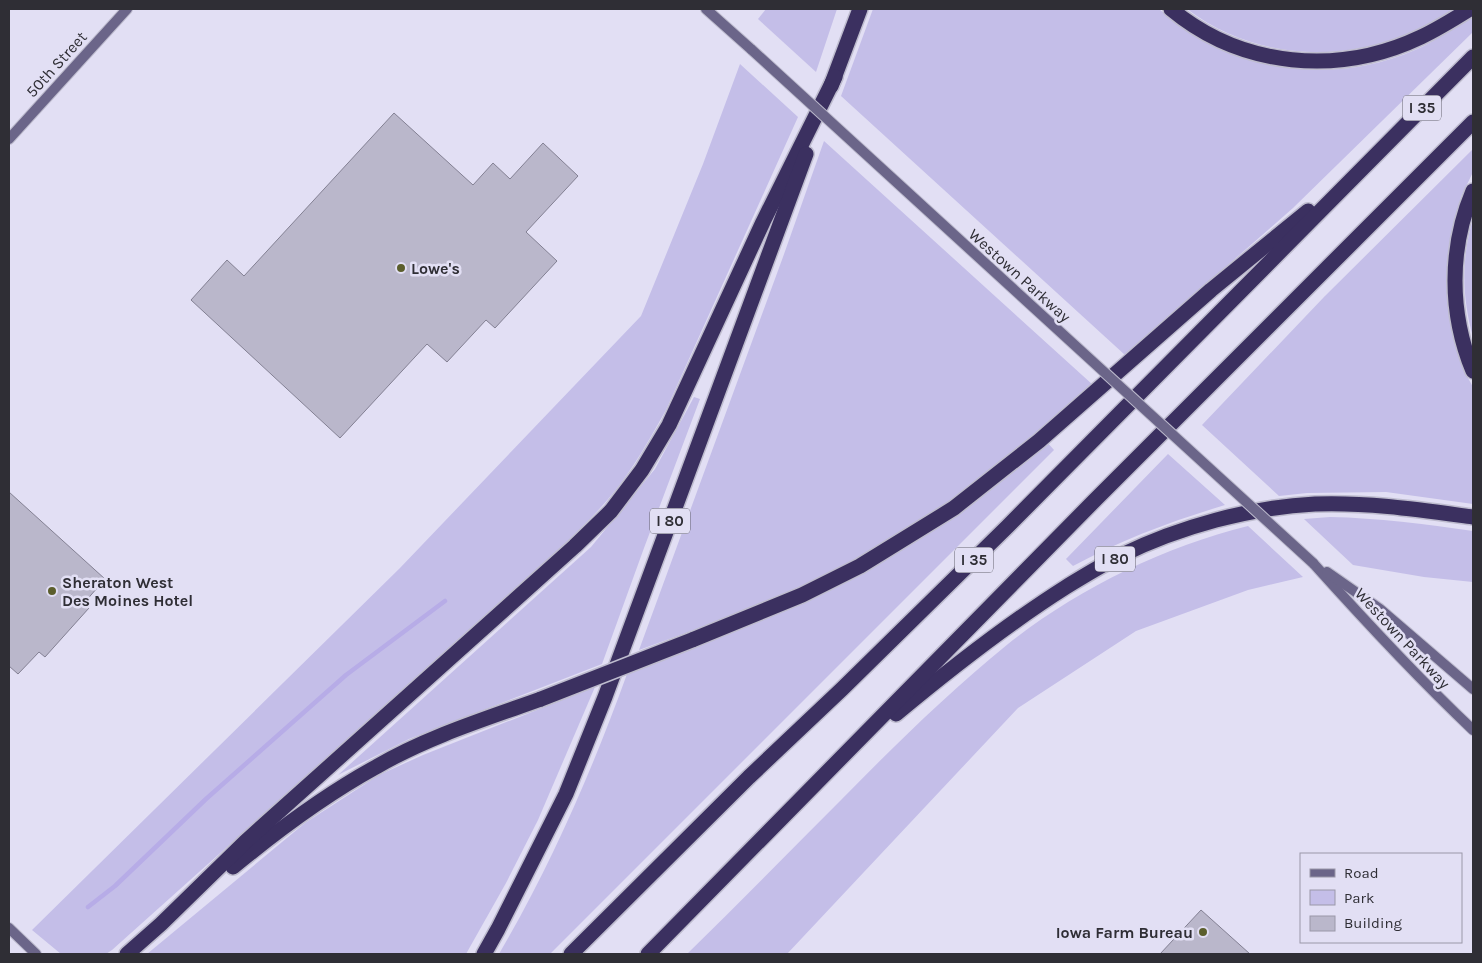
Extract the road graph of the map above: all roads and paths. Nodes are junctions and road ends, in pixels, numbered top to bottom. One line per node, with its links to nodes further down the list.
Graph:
1 (126, 9): 9 (street, 50th Street)
2 (706, 9): 14 (street, Westown Parkway, bridge)
3 (1171, 9): 4 (highway)
4 (1470, 9)
5 (857, 12): 7 (highway, I 80)
6 (1473, 57): 10 (highway, I 35)
7 (834, 77): 18 (highway); 22 (highway, I 80)
8 (1473, 122): 17 (highway, I 35)
9 (9, 140)
10 (1370, 159): 18 (highway, bridge); 23 (highway, I 35)
11 (1473, 191): 12 (highway)
12 (1473, 371)
13 (1473, 517): 17 (highway, I 80)
14 (1314, 563): 15 (street, Westown Parkway); 16 (street, Westown Parkway)
15 (1473, 689)
16 (1473, 730)
17 (821, 779): 24 (highway, I 80)
18 (161, 924): 21 (highway)
19 (9, 928): 20 (street)
20 (36, 954)
21 (127, 954)
22 (484, 954)
23 (571, 954)
24 (648, 954)

